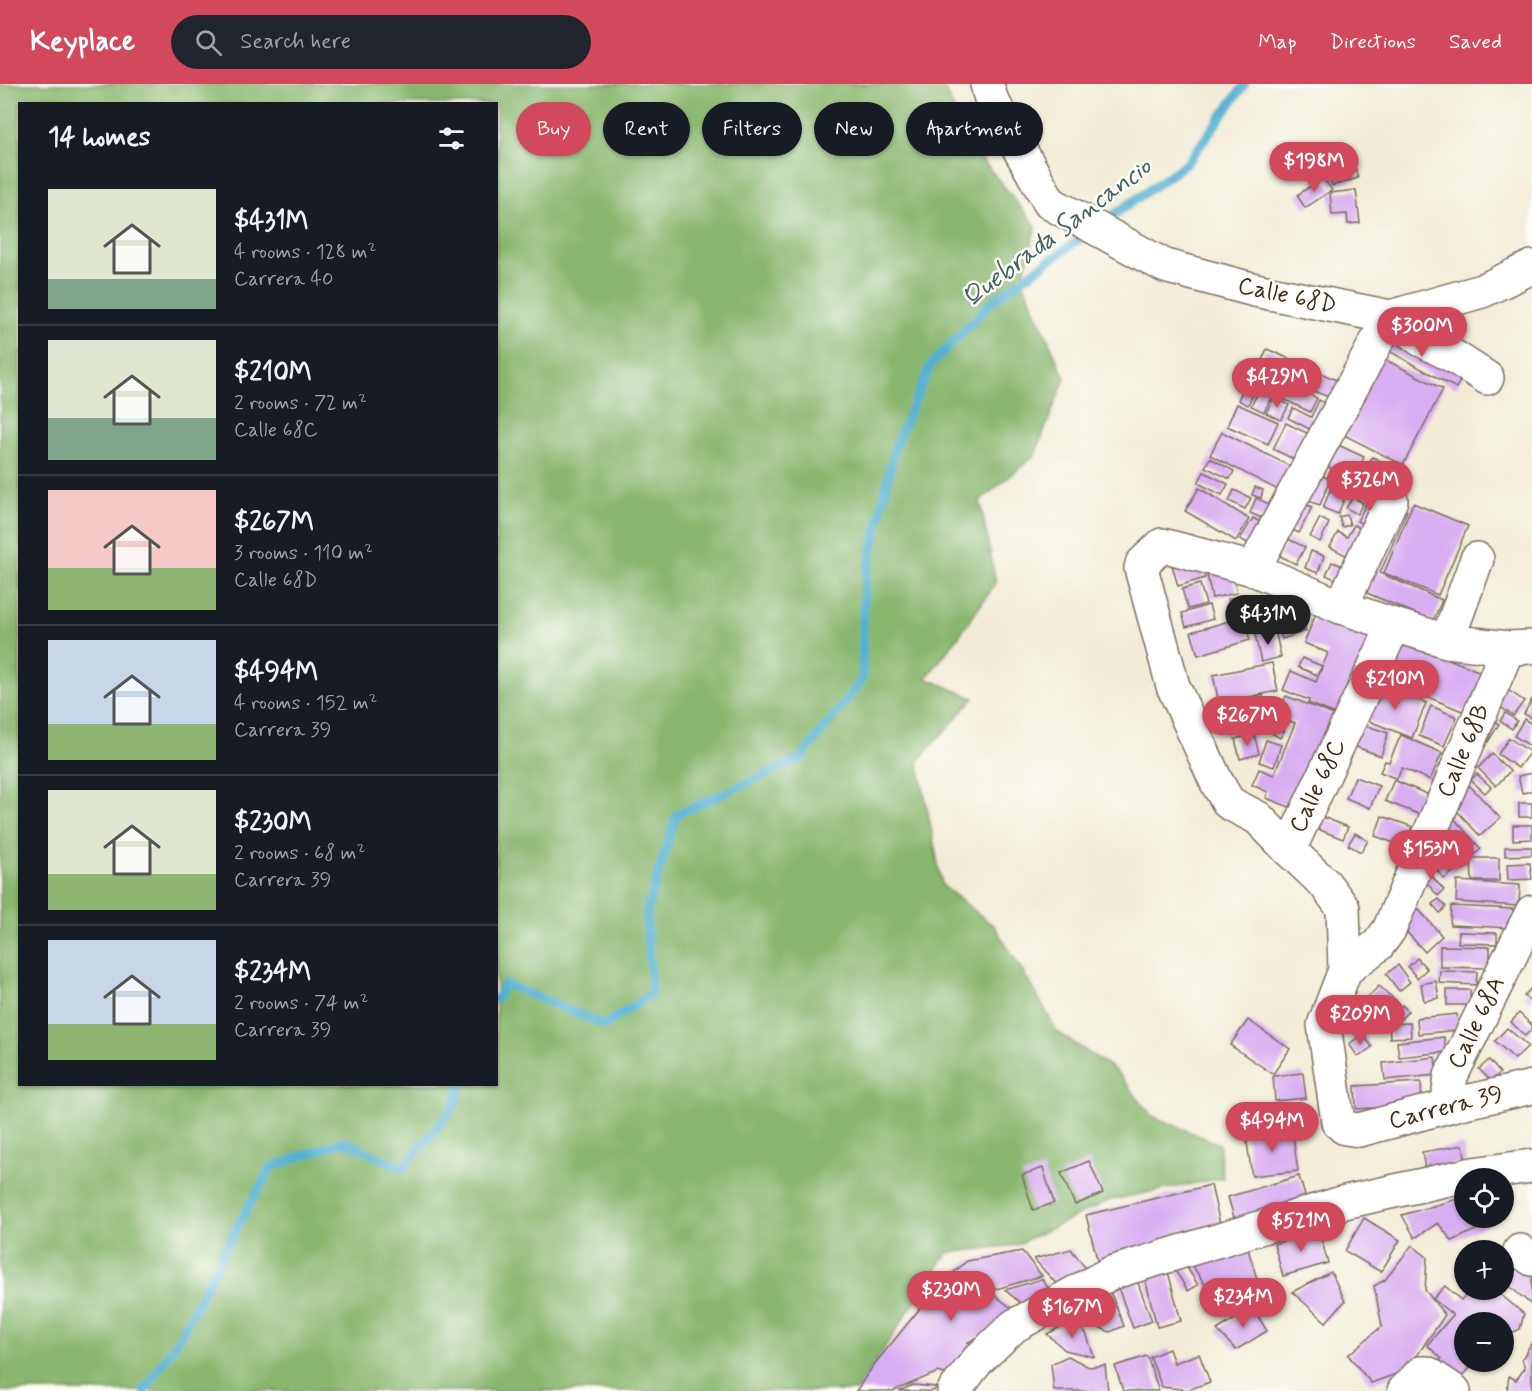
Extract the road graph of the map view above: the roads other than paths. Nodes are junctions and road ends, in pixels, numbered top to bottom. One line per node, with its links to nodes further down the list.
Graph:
1 (987, 84): 3 (street, Calle 68D)
2 (1532, 267): 3 (street, Calle 68D)
3 (1390, 318): 4 (street); 7 (street)
4 (1476, 371)
5 (1391, 500): 8 (street)
6 (1477, 559): 10 (street)
7 (1253, 568): 8 (street); 12 (street)
8 (1341, 607): 9 (street)
9 (1395, 625): 10 (street); 12 (street, Calle 68C)
10 (1447, 641): 11 (street)
11 (1520, 647): 14 (street, Calle 68B)
12 (1288, 850): 14 (street)
13 (1532, 912): 16 (street, Calle 68A)
14 (1345, 970): 16 (street, Carrera 39)
15 (1532, 1087): 16 (street, Carrera 39)
16 (1456, 1104)
17 (1532, 1166): 18 (street)
18 (954, 1391)
19 (1404, 1391): 20 (street)
20 (1454, 1391)

